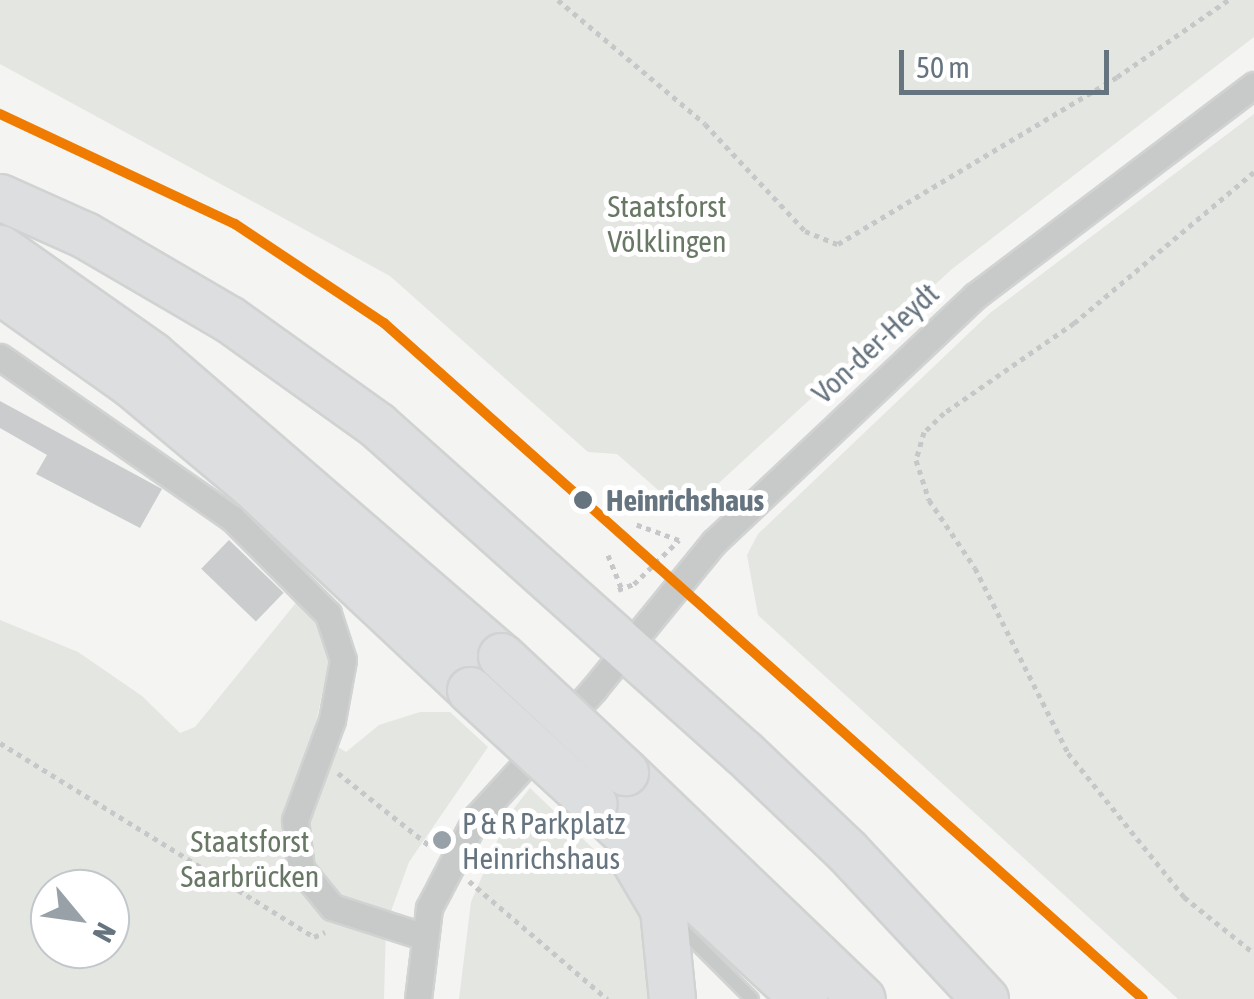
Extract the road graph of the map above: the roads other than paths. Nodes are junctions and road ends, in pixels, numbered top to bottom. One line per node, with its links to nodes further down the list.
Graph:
1 (1254, 85): 6 (street, Von-der-Heydt)
2 (0, 197): 6 (highway)
3 (0, 248): 14 (highway, bridge)
4 (0, 291): 7 (highway, bridge)
5 (0, 357): 9 (street)
6 (628, 647): 9 (street, Von-der-Heydt); 15 (highway)
7 (594, 804): 8 (highway); 13 (highway)
8 (663, 910): 10 (highway); 12 (lane)
9 (422, 936): 11 (street, Von-der-Heydt)
10 (674, 988)
11 (418, 999)
12 (752, 999)
13 (804, 999)
14 (862, 999)
15 (984, 999)

